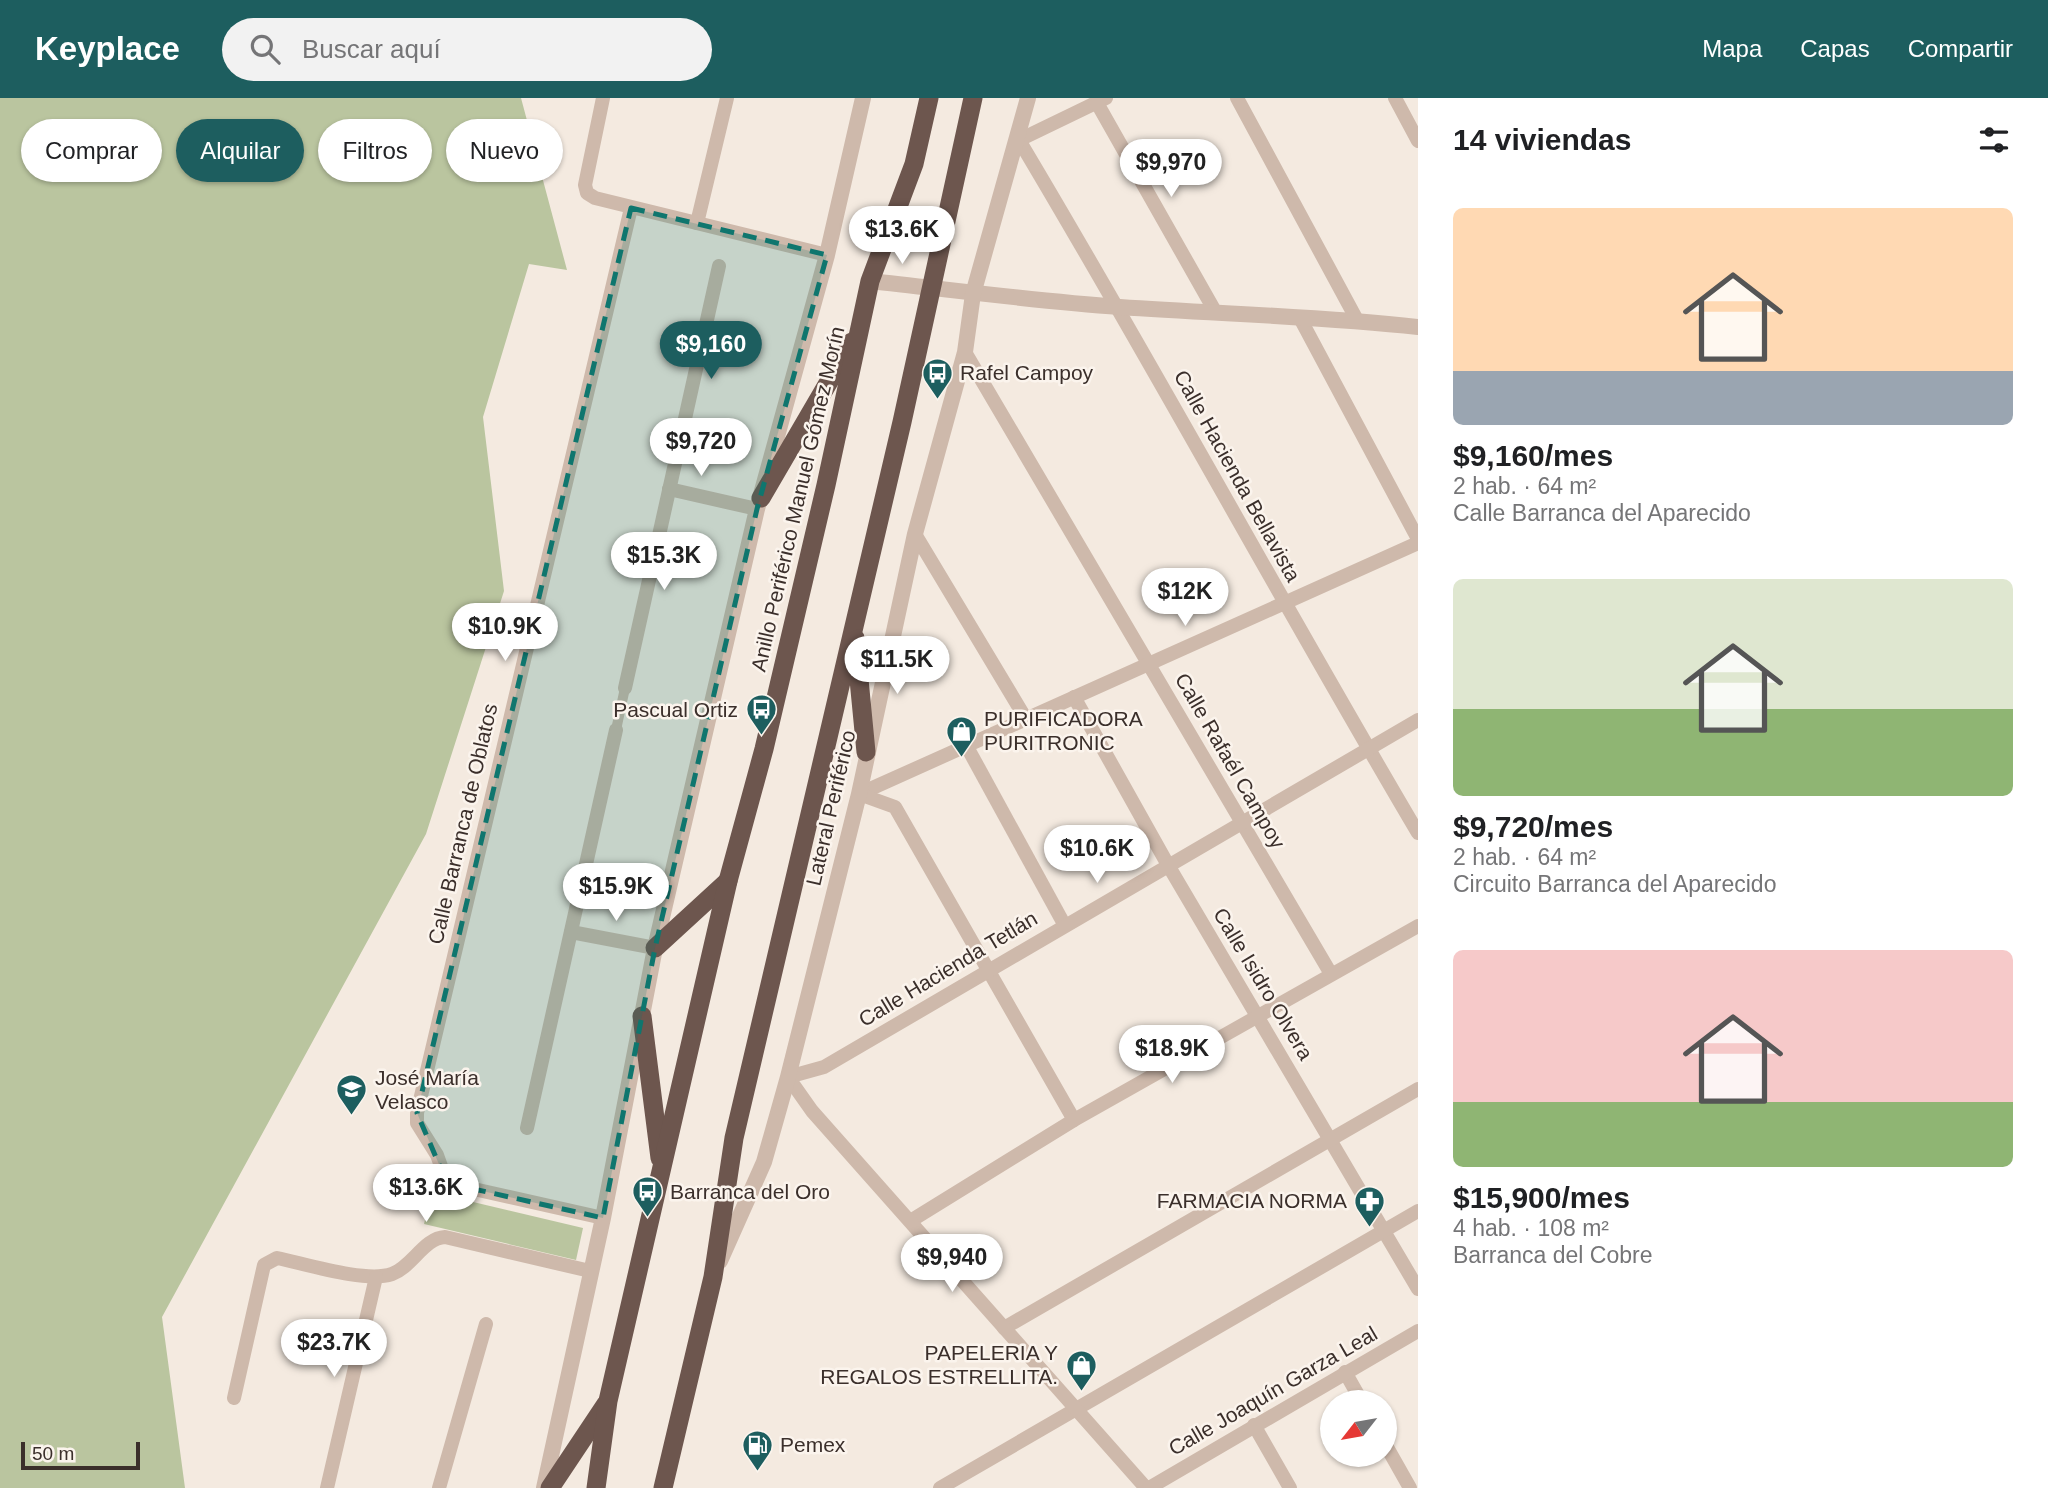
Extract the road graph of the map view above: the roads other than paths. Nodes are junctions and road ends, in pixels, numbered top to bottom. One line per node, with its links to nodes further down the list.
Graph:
1 (603, 98): 12 (street)
2 (727, 98): 13 (street)
3 (863, 98): 14 (street)
4 (929, 98): 16 (highway, Anillo Periférico Manuel Gómez Morín)
5 (974, 98): 17 (highway)
6 (1028, 98): 10 (street, Lateral Periférico)
7 (1237, 98): 22 (street)
8 (1395, 98): 11 (street)
9 (1101, 100): 10 (street); 20 (street)
10 (1019, 140): 18 (street, Lateral Periférico); 19 (street, Calle Hacienda Bellavista)
11 (1418, 141)
12 (631, 208): 13 (street); 61 (street, Calle Barranca de Oblatos)
13 (697, 223): 14 (street)
14 (827, 255): 27 (street)
15 (719, 266): 26 (street)
16 (870, 281): 17 (street); 23 (highway, Anillo Periférico Manuel Gómez Morín)
17 (929, 287): 18 (street); 31 (highway)
18 (972, 294): 19 (street); 25 (street, Lateral Periférico)
19 (1119, 307): 20 (street); 30 (street, Calle Hacienda Bellavista)
20 (1216, 313): 21 (street)
21 (1301, 320): 22 (street); 29 (street)
22 (1357, 320): 24 (street)
23 (861, 326): 27 (highway); 45 (highway, Anillo Periférico Manuel Gómez Morín)
24 (1418, 327)
25 (965, 352): 28 (street, Lateral Periférico); 32 (street, Calle Rafaél Campoy)
26 (670, 489): 27 (street); 33 (street)
27 (759, 504): 49 (street)
28 (915, 534): 35 (street); 40 (street, Lateral Periférico)
29 (1418, 541): 30 (street)
30 (1283, 604): 32 (street); 39 (street, Calle Hacienda Bellavista)
31 (854, 622): 40 (highway); 65 (highway)
32 (1148, 664): 34 (street); 42 (street, Calle Rafaél Campoy)
33 (625, 688): 37 (street)
34 (1074, 697): 35 (street); 44 (street, Calle Isidro Olvera)
35 (1026, 719): 38 (street)
36 (1418, 720): 39 (street, Calle Hacienda Tetlán)
37 (616, 730): 48 (street)
38 (967, 745): 41 (street); 46 (street)
39 (1368, 749): 42 (street, Calle Hacienda Tetlán); 43 (street, Calle Hacienda Bellavista)
40 (866, 751): 41 (street, Lateral Periférico)
41 (859, 794): 50 (street); 54 (street, Lateral Periférico)
42 (1243, 825): 44 (street, Calle Hacienda Tetlán); 51 (street, Calle Rafaél Campoy)
43 (1418, 833)
44 (1168, 865): 46 (street, Calle Hacienda Tetlán); 53 (street, Calle Isidro Olvera)
45 (728, 881): 49 (highway); 59 (highway, Anillo Periférico Manuel Gómez Morín)
46 (1064, 924): 50 (street, Calle Hacienda Tetlán)
47 (1418, 926): 51 (street)
48 (570, 932): 49 (street); 57 (street)
49 (655, 948): 52 (street)
50 (988, 971): 54 (street, Calle Hacienda Tetlán); 56 (street)
51 (1331, 974): 53 (street)
52 (642, 1016): 59 (highway); 61 (street)
53 (1258, 1016): 56 (street); 58 (street, Calle Isidro Olvera)
54 (788, 1077): 62 (street); 65 (street, Lateral Periférico)
55 (1418, 1089): 58 (street)
56 (1074, 1120): 62 (street)
57 (527, 1128)
58 (1331, 1141): 63 (street, Calle Isidro Olvera); 69 (street)
59 (662, 1171): 74 (highway, Anillo Periférico Manuel Gómez Morín)
60 (1418, 1211): 63 (street)
61 (603, 1218): 64 (street)
62 (912, 1220): 69 (street)
63 (1383, 1231): 67 (street, Calle Isidro Olvera); 75 (street)
64 (590, 1270): 66 (street); 80 (street)
65 (713, 1276): 84 (highway)
66 (376, 1277): 73 (street); 78 (street)
67 (1418, 1289)
68 (485, 1324): 79 (street)
69 (1004, 1328): 75 (street)
70 (1418, 1331): 71 (street, Calle Joaquín Garza Leal)
71 (1345, 1372): 72 (street); 76 (street, Calle Joaquín Garza Leal)
72 (1355, 1390)
73 (234, 1398)
74 (608, 1401): 81 (highway); 82 (highway); 83 (highway, Anillo Periférico Manuel Gómez Morín)
75 (1076, 1407): 85 (street); 86 (street)
76 (1254, 1425): 86 (street, Calle Joaquín Garza Leal); 87 (street)
77 (1397, 1465): 88 (street)
78 (327, 1488)
79 (439, 1488)
80 (544, 1488)
81 (551, 1488)
82 (587, 1488)
83 (596, 1488)
84 (663, 1488)
85 (940, 1488)
86 (1147, 1488)
87 (1290, 1488)
88 (1410, 1488)

